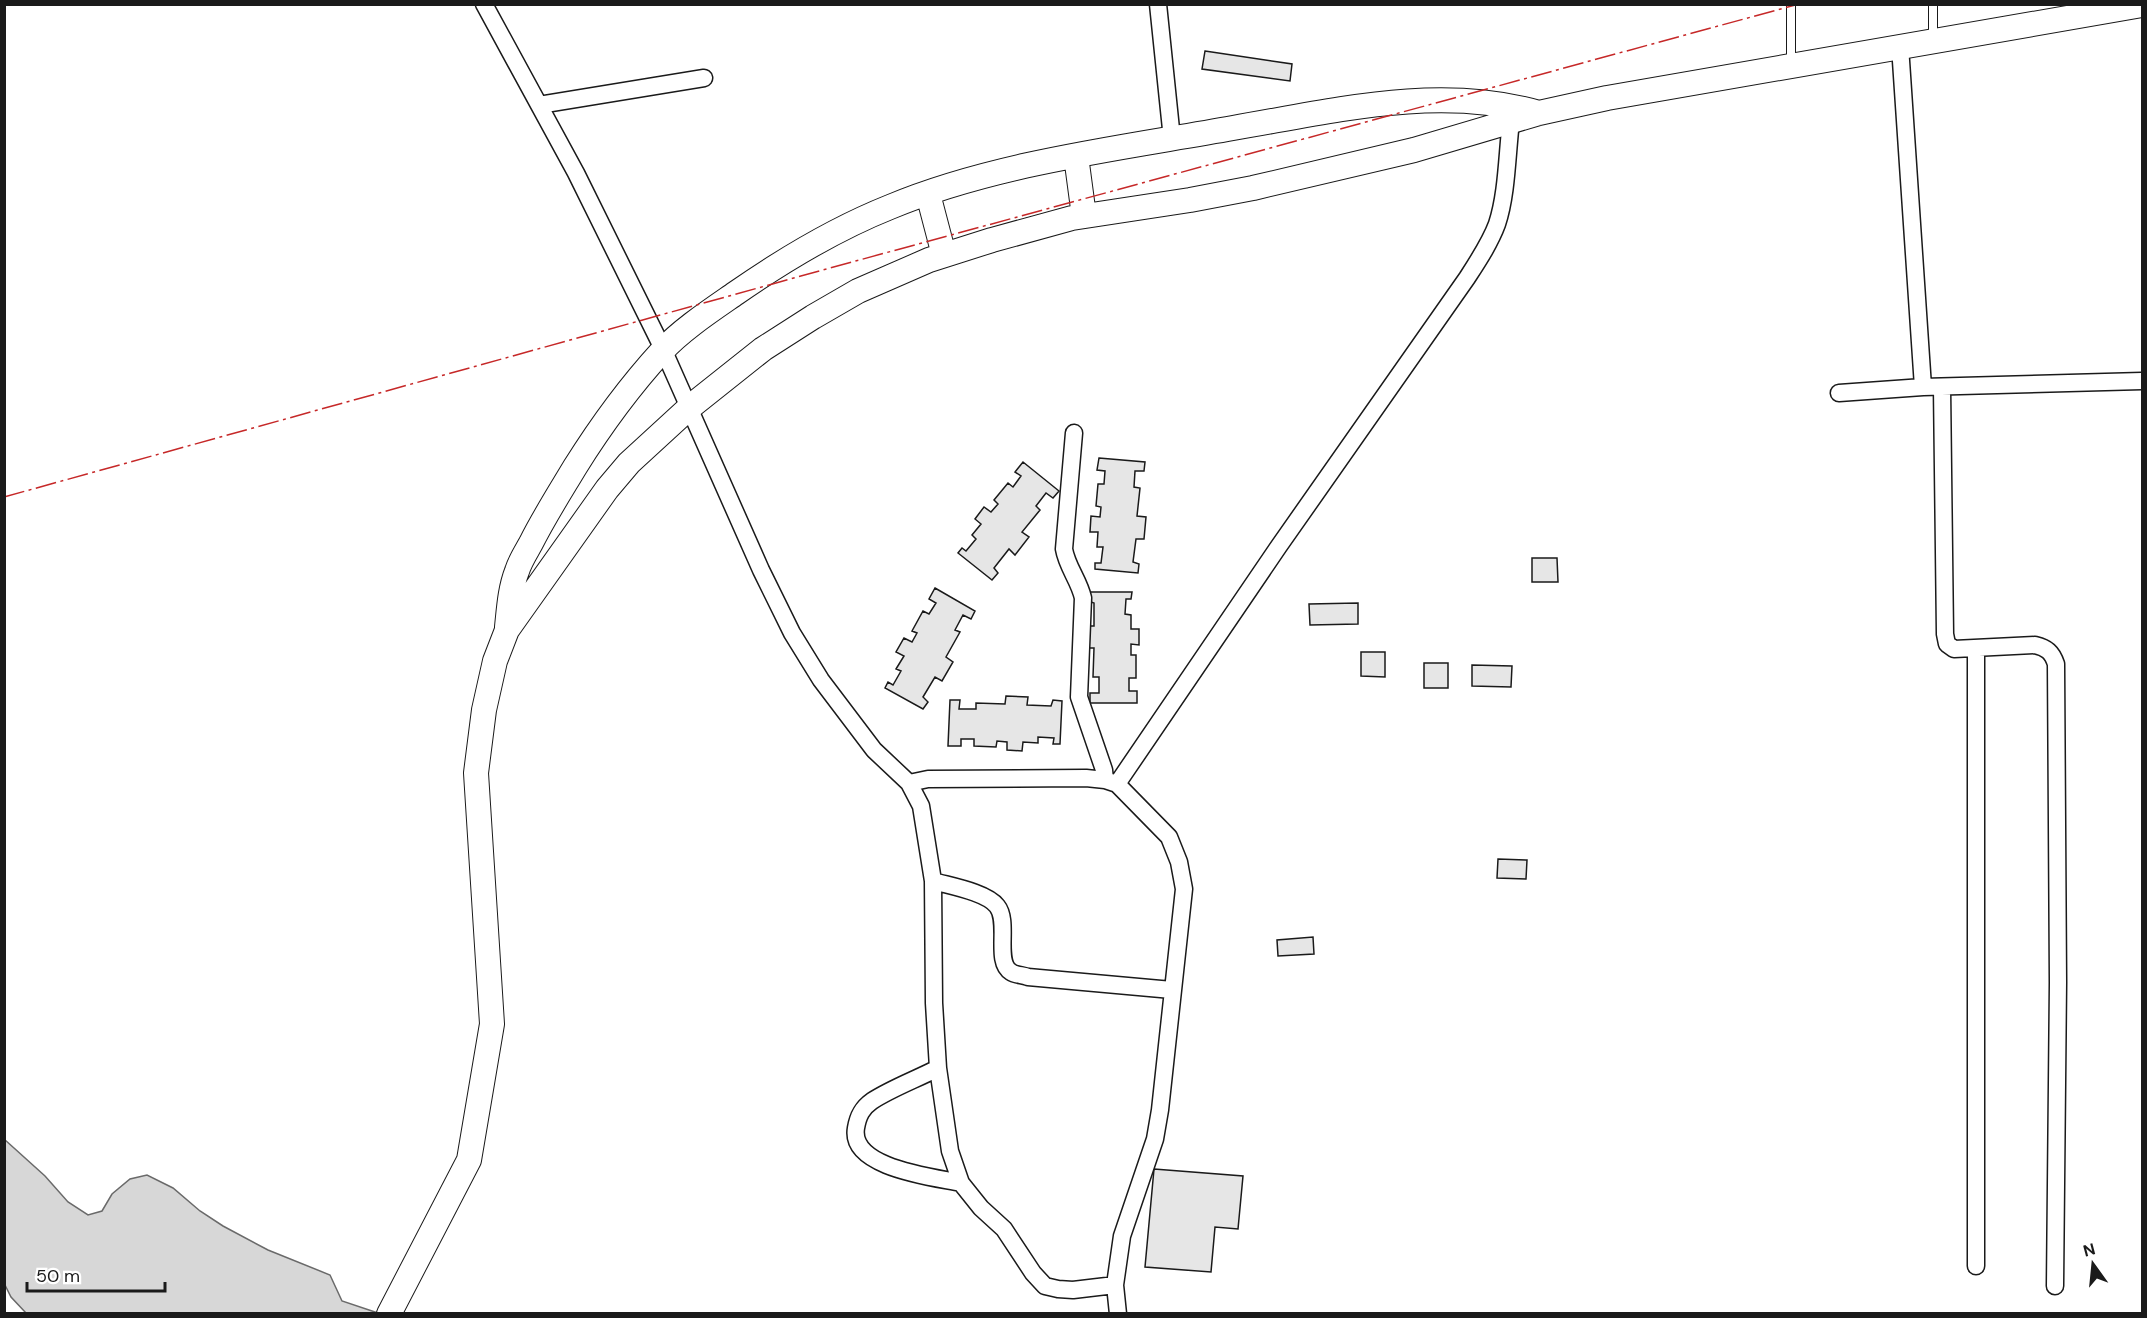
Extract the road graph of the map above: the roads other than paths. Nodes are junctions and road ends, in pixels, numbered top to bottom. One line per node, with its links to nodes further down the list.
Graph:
1 (484, 4): 10 (street)
2 (1158, 4): 13 (street)
3 (1791, 4): 8 (lane)
4 (1933, 4): 6 (lane)
5 (2142, 5): 6 (street)
6 (1933, 40): 7 (street)
7 (1900, 46): 8 (street); 20 (street)
8 (1791, 65): 11 (street)
9 (704, 78): 10 (street)
10 (539, 105): 18 (street)
11 (1539, 113): 12 (street); 13 (street)
12 (1511, 122): 16 (street); 27 (street)
13 (1172, 139): 14 (street)
14 (1076, 156): 15 (street); 16 (street)
15 (928, 194): 17 (street); 18 (street)
16 (1084, 216): 17 (street)
17 (944, 255): 23 (street)
18 (663, 349): 23 (street); 25 (street)
19 (2142, 381): 21 (street)
20 (1923, 387): 21 (street); 22 (street)
21 (1942, 387): 26 (street)
22 (1839, 393)
23 (690, 407): 25 (street); 28 (street)
24 (1074, 433): 27 (street)
25 (507, 630): 36 (street)
26 (1976, 648): 33 (street); 35 (street)
27 (1111, 782): 28 (street); 30 (street)
28 (909, 783): 29 (street)
29 (933, 881): 30 (street); 31 (street)
30 (1172, 990): 34 (street)
31 (938, 1068): 32 (street); 32 (street)
32 (961, 1183): 34 (street)
33 (1976, 1266)
34 (1114, 1285): 37 (street)
35 (2055, 1286)
36 (388, 1314)
37 (1118, 1314)

